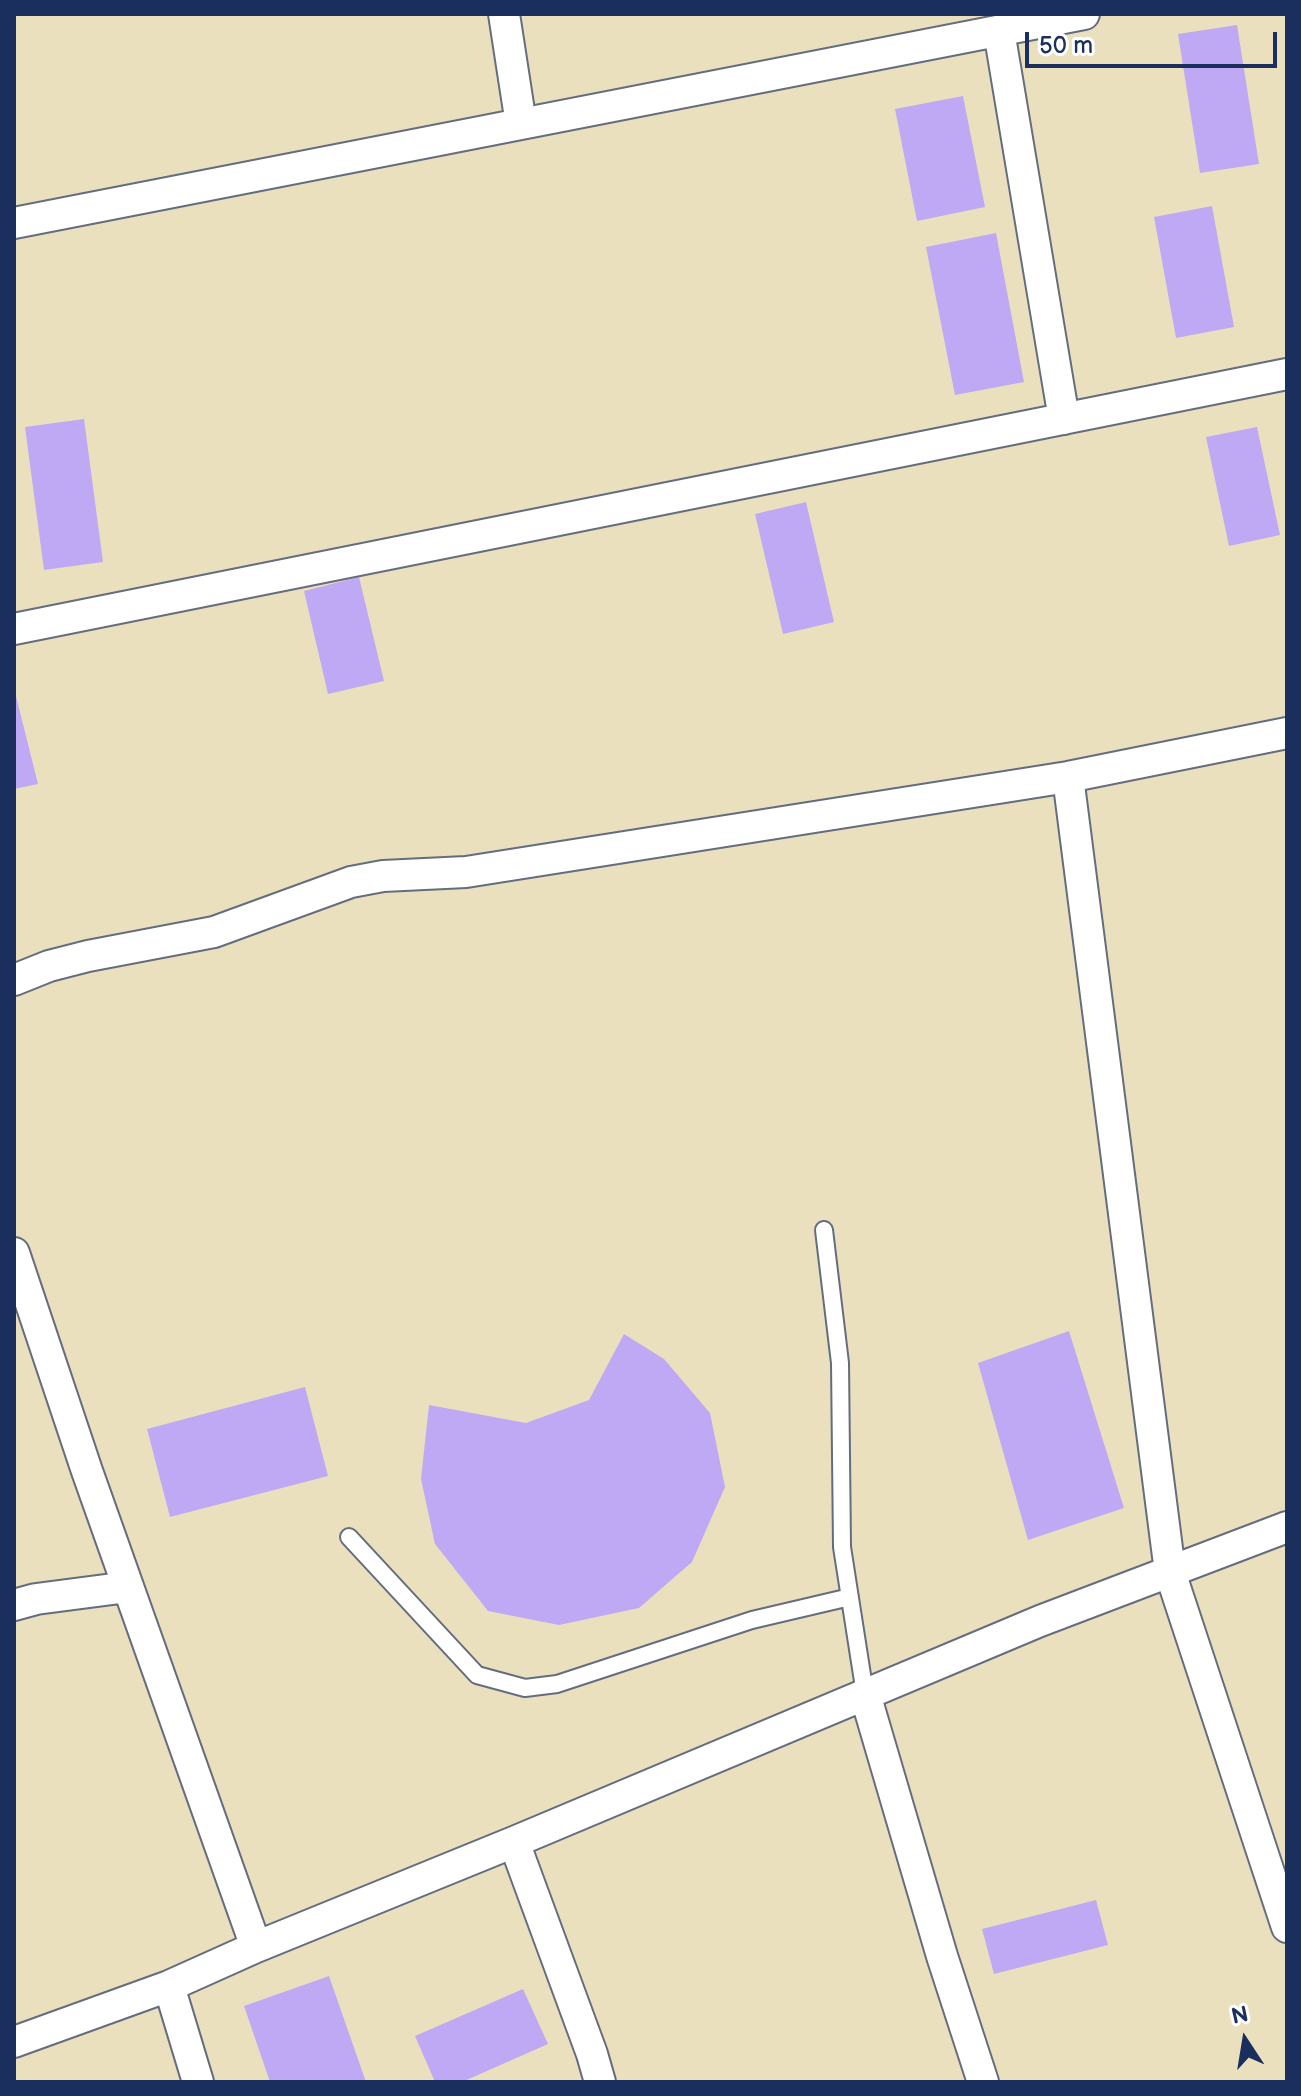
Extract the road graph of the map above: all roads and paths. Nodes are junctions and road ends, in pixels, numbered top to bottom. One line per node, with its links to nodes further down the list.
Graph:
1 (504, 14): 5 (street)
2 (1084, 14): 3 (street)
3 (1032, 19): 4 (street)
4 (999, 31): 5 (street); 8 (street)
5 (521, 124): 6 (street)
6 (14, 223)
7 (1287, 374): 8 (street)
8 (1064, 419): 9 (street)
9 (14, 629)
10 (1287, 733): 11 (street)
11 (1068, 777): 12 (street); 17 (street)
12 (14, 980)
13 (824, 1230): 19 (lane)
14 (14, 1253): 18 (street)
15 (1287, 1527): 17 (street)
16 (349, 1537): 19 (lane)
17 (1170, 1572): 21 (street); 23 (street)
18 (128, 1587): 20 (street); 24 (street)
19 (850, 1597): 21 (lane)
20 (14, 1605)
21 (865, 1694): 22 (street); 29 (street)
22 (514, 1842): 24 (street); 28 (street)
23 (1287, 1927)
24 (256, 1947): 25 (street)
25 (169, 1986): 26 (street); 27 (street)
26 (14, 2042)
27 (198, 2082)
28 (600, 2082)
29 (983, 2082)

